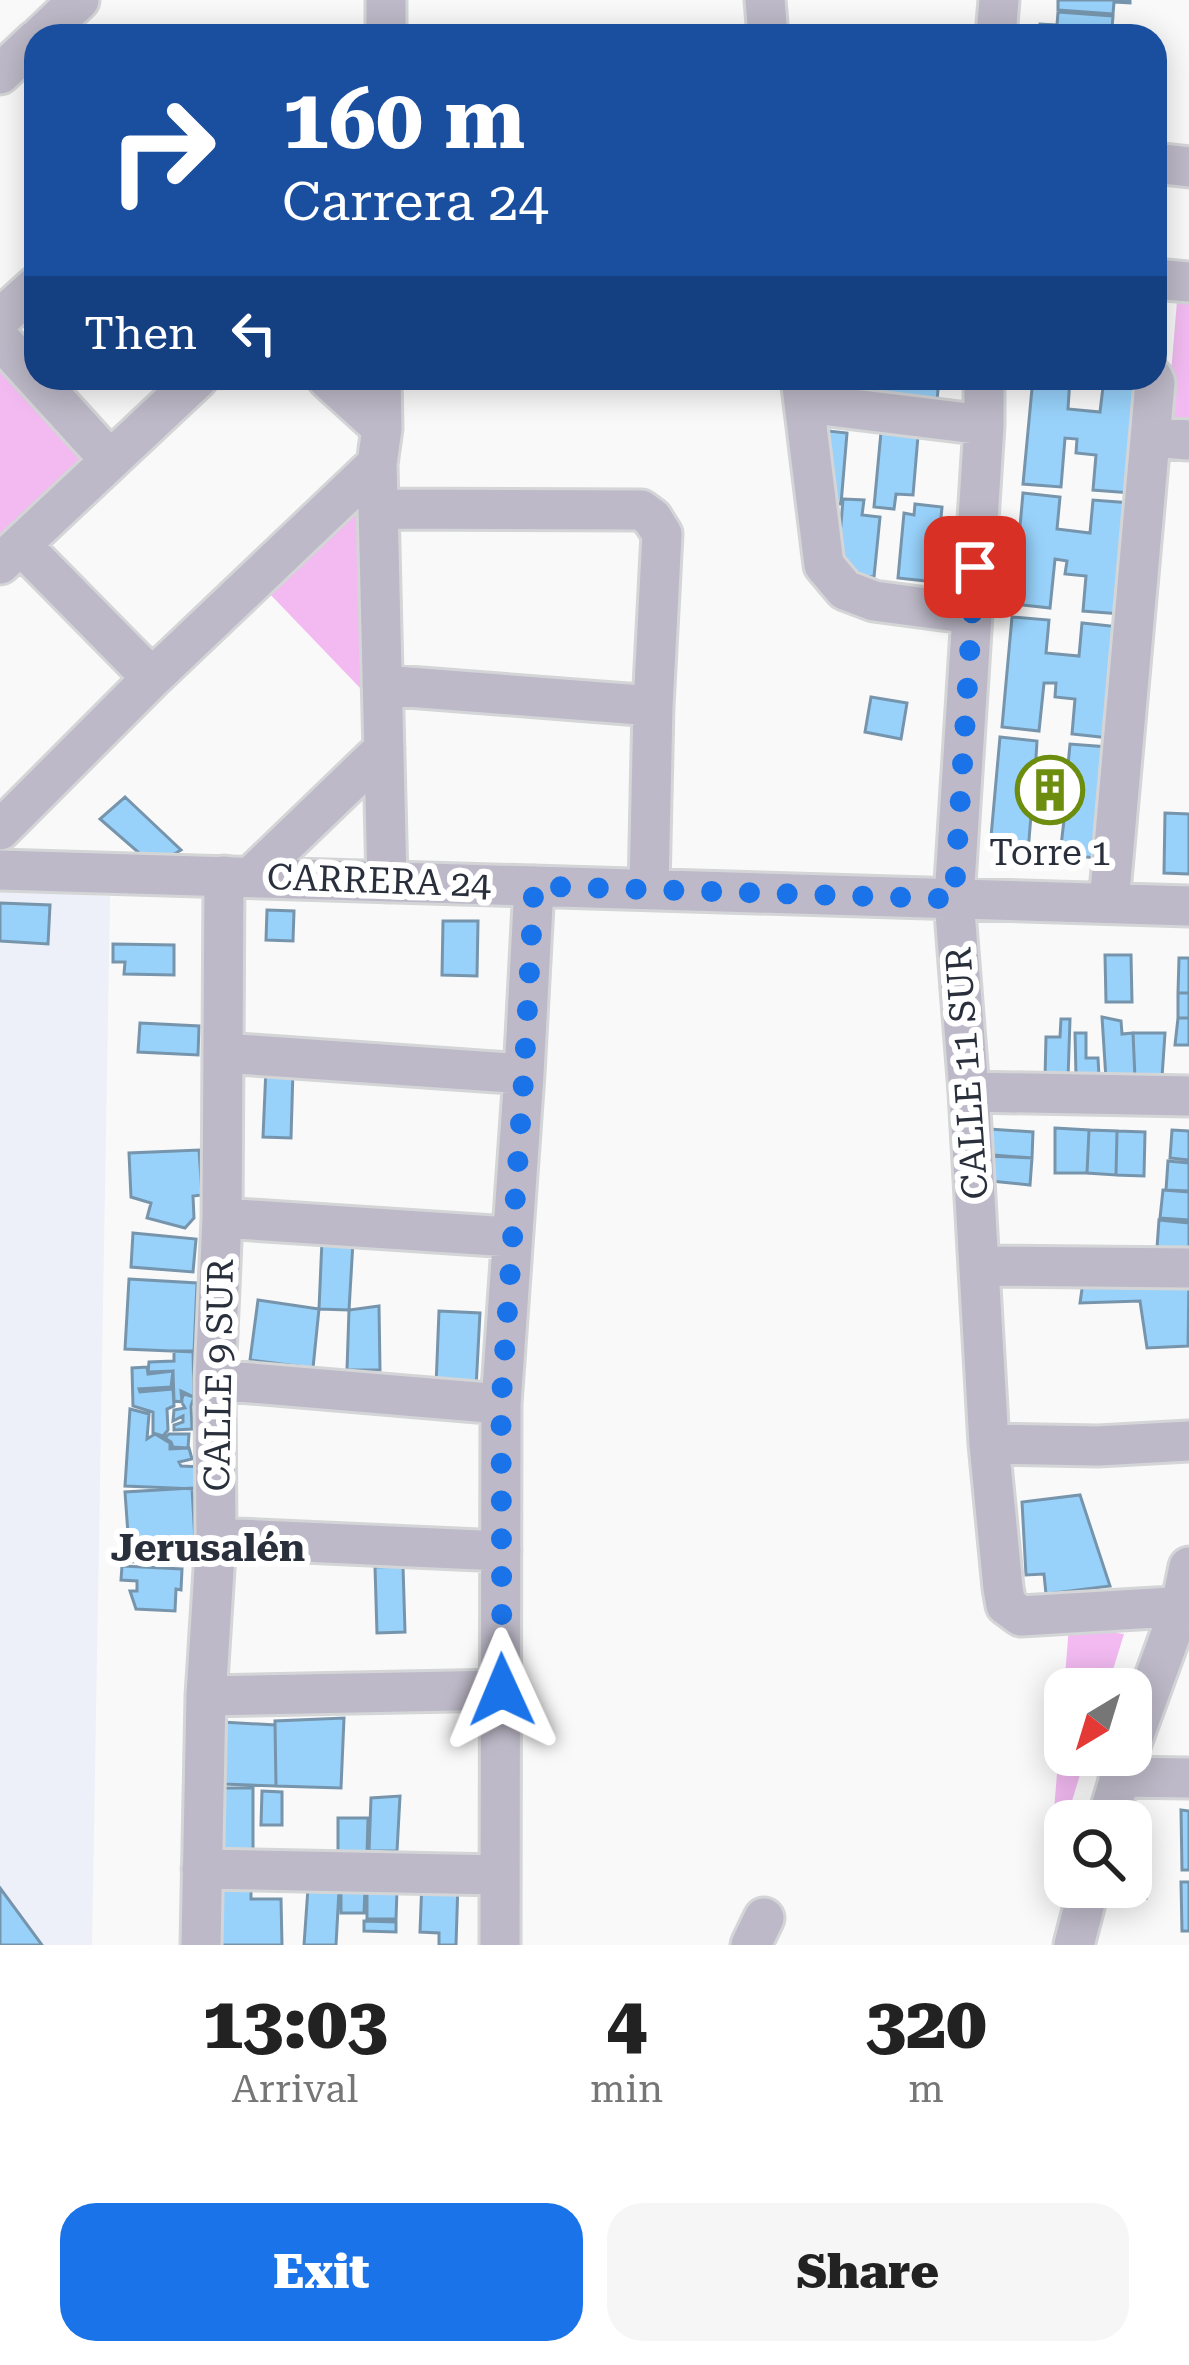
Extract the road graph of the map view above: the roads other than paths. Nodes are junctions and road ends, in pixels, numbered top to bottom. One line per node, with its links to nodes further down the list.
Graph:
1 (79, 0): 2 (street)
2 (53, 24)
3 (24, 297): 4 (street)
4 (0, 320)
5 (0, 339): 6 (street)
6 (24, 365)
7 (46, 390): 17 (street)
8 (185, 390): 17 (street)
9 (336, 390): 16 (street)
10 (381, 390): 16 (street)
11 (984, 390): 14 (street, CALLE 11 SUR)
12 (1158, 390): 15 (street)
13 (803, 391): 14 (street); 20 (street)
14 (984, 425): 20 (street, CALLE 11 SUR)
15 (1170, 438): 32 (street)
16 (380, 446): 18 (street); 21 (street)
17 (110, 460): 19 (street)
18 (378, 508): 22 (street); 23 (street)
19 (10, 555): 21 (street)
20 (972, 614): 31 (street, CALLE 11 SUR)
21 (152, 678): 25 (street)
22 (382, 685): 23 (street); 24 (street)
23 (653, 706): 30 (street)
24 (384, 749): 27 (street); 28 (street)
25 (0, 830)
26 (0, 870): 27 (street, CARRERA 24)
27 (238, 877): 28 (street, CARRERA 24); 34 (street, CALLE 9 SUR)
28 (387, 882): 29 (street, CARRERA 24)
29 (534, 886): 30 (street, CARRERA 24); 35 (street)
30 (649, 889): 31 (street, CARRERA 24)
31 (954, 899): 32 (street, CARRERA 24); 36 (street, CALLE 11 SUR)
32 (1108, 903): 33 (street, CARRERA 24)
33 (1189, 906)
34 (224, 1052): 35 (street); 38 (street, CALLE 9 SUR)
35 (524, 1074): 39 (street)
36 (969, 1092): 37 (street); 40 (street, CALLE 11 SUR)
37 (1189, 1096)
38 (222, 1218): 39 (street); 42 (street, CALLE 9 SUR)
39 (511, 1237): 43 (street)
40 (980, 1265): 41 (street); 45 (street, CALLE 11 SUR)
41 (1189, 1268)
42 (215, 1380): 43 (street); 46 (street, CALLE 9 SUR)
43 (501, 1404): 47 (street)
44 (1189, 1441): 45 (street)
45 (989, 1444): 49 (street, CALLE 11 SUR)
46 (216, 1538): 47 (street); 52 (street, CALLE 9 SUR)
47 (501, 1551): 50 (street)
48 (1189, 1567): 49 (street)
49 (1185, 1606): 51 (street)
50 (502, 1690): 52 (street); 56 (street)
51 (1152, 1690)
52 (206, 1696): 55 (street, CALLE 9 SUR)
53 (1152, 1766): 54 (street)
54 (1189, 1778)
55 (202, 1869): 56 (street); 58 (street, CALLE 9 SUR)
56 (499, 1875): 59 (street)
57 (1084, 1908): 60 (street)
58 (201, 1945)
59 (500, 1945)
60 (1074, 1945)

